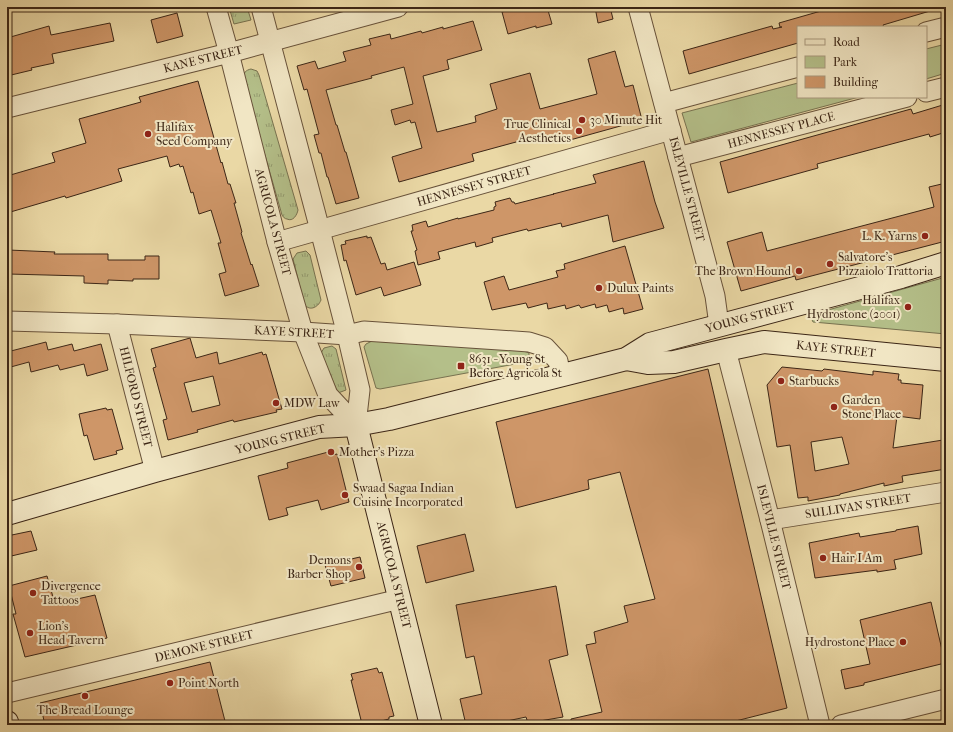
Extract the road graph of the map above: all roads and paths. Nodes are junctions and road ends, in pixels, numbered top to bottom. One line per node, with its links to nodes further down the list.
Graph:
1 (216, 7): 8 (street, AGRICOLA STREET)
2 (260, 7): 7 (street, AGRICOLA STREET)
3 (398, 7): 7 (street, KANE STREET)
4 (638, 7): 13 (street, ISLEVILLE STREET)
5 (946, 27): 6 (street)
6 (927, 32)
7 (270, 42): 8 (street, KANE STREET); 17 (street, AGRICOLA STREET)
8 (229, 53): 14 (street, KANE STREET); 18 (street, AGRICOLA STREET)
9 (797, 67): 13 (street)
10 (946, 87): 11 (street)
11 (927, 92)
12 (903, 98): 16 (street, HENNESSEY PLACE)
13 (664, 103): 15 (street, ISLEVILLE STREET)
14 (7, 108)
15 (671, 130): 16 (street, ISLEVILLE STREET); 17 (street, HENNESSEY STREET)
16 (678, 157): 22 (street, ISLEVILLE STREET)
17 (320, 230): 18 (street, HENNESSEY STREET); 24 (street, AGRICOLA STREET)
18 (277, 242): 23 (street, AGRICOLA STREET)
19 (946, 264): 22 (main road, YOUNG STREET)
20 (7, 321): 21 (street, KAYE STREET)
21 (118, 324): 23 (street, KAYE STREET); 30 (street, HILFORD STREET)
22 (720, 325): 26 (main road, YOUNG STREET)
23 (303, 332): 24 (street, KAYE STREET); 29 (street, AGRICOLA STREET)
24 (347, 335): 28 (street, KAYE STREET); 29 (street, AGRICOLA STREET)
25 (726, 350): 26 (main road, YOUNG STREET); 27 (main road, KAYE STREET); 33 (street, ISLEVILLE STREET)
26 (626, 359): 28 (main road, YOUNG STREET)
27 (946, 360)
28 (561, 376): 29 (main road, YOUNG STREET)
29 (356, 425): 30 (main road, YOUNG STREET); 34 (main road, AGRICOLA STREET)
30 (155, 471): 32 (main road, YOUNG STREET)
31 (946, 492): 33 (street, SULLIVAN STREET)
32 (7, 514)
33 (770, 520): 38 (street, ISLEVILLE STREET)
34 (400, 598): 35 (street, DEMONE STREET); 37 (main road, AGRICOLA STREET)
35 (7, 693)
36 (946, 699): 39 (street)
37 (431, 725)
38 (820, 725)
39 (840, 725)

